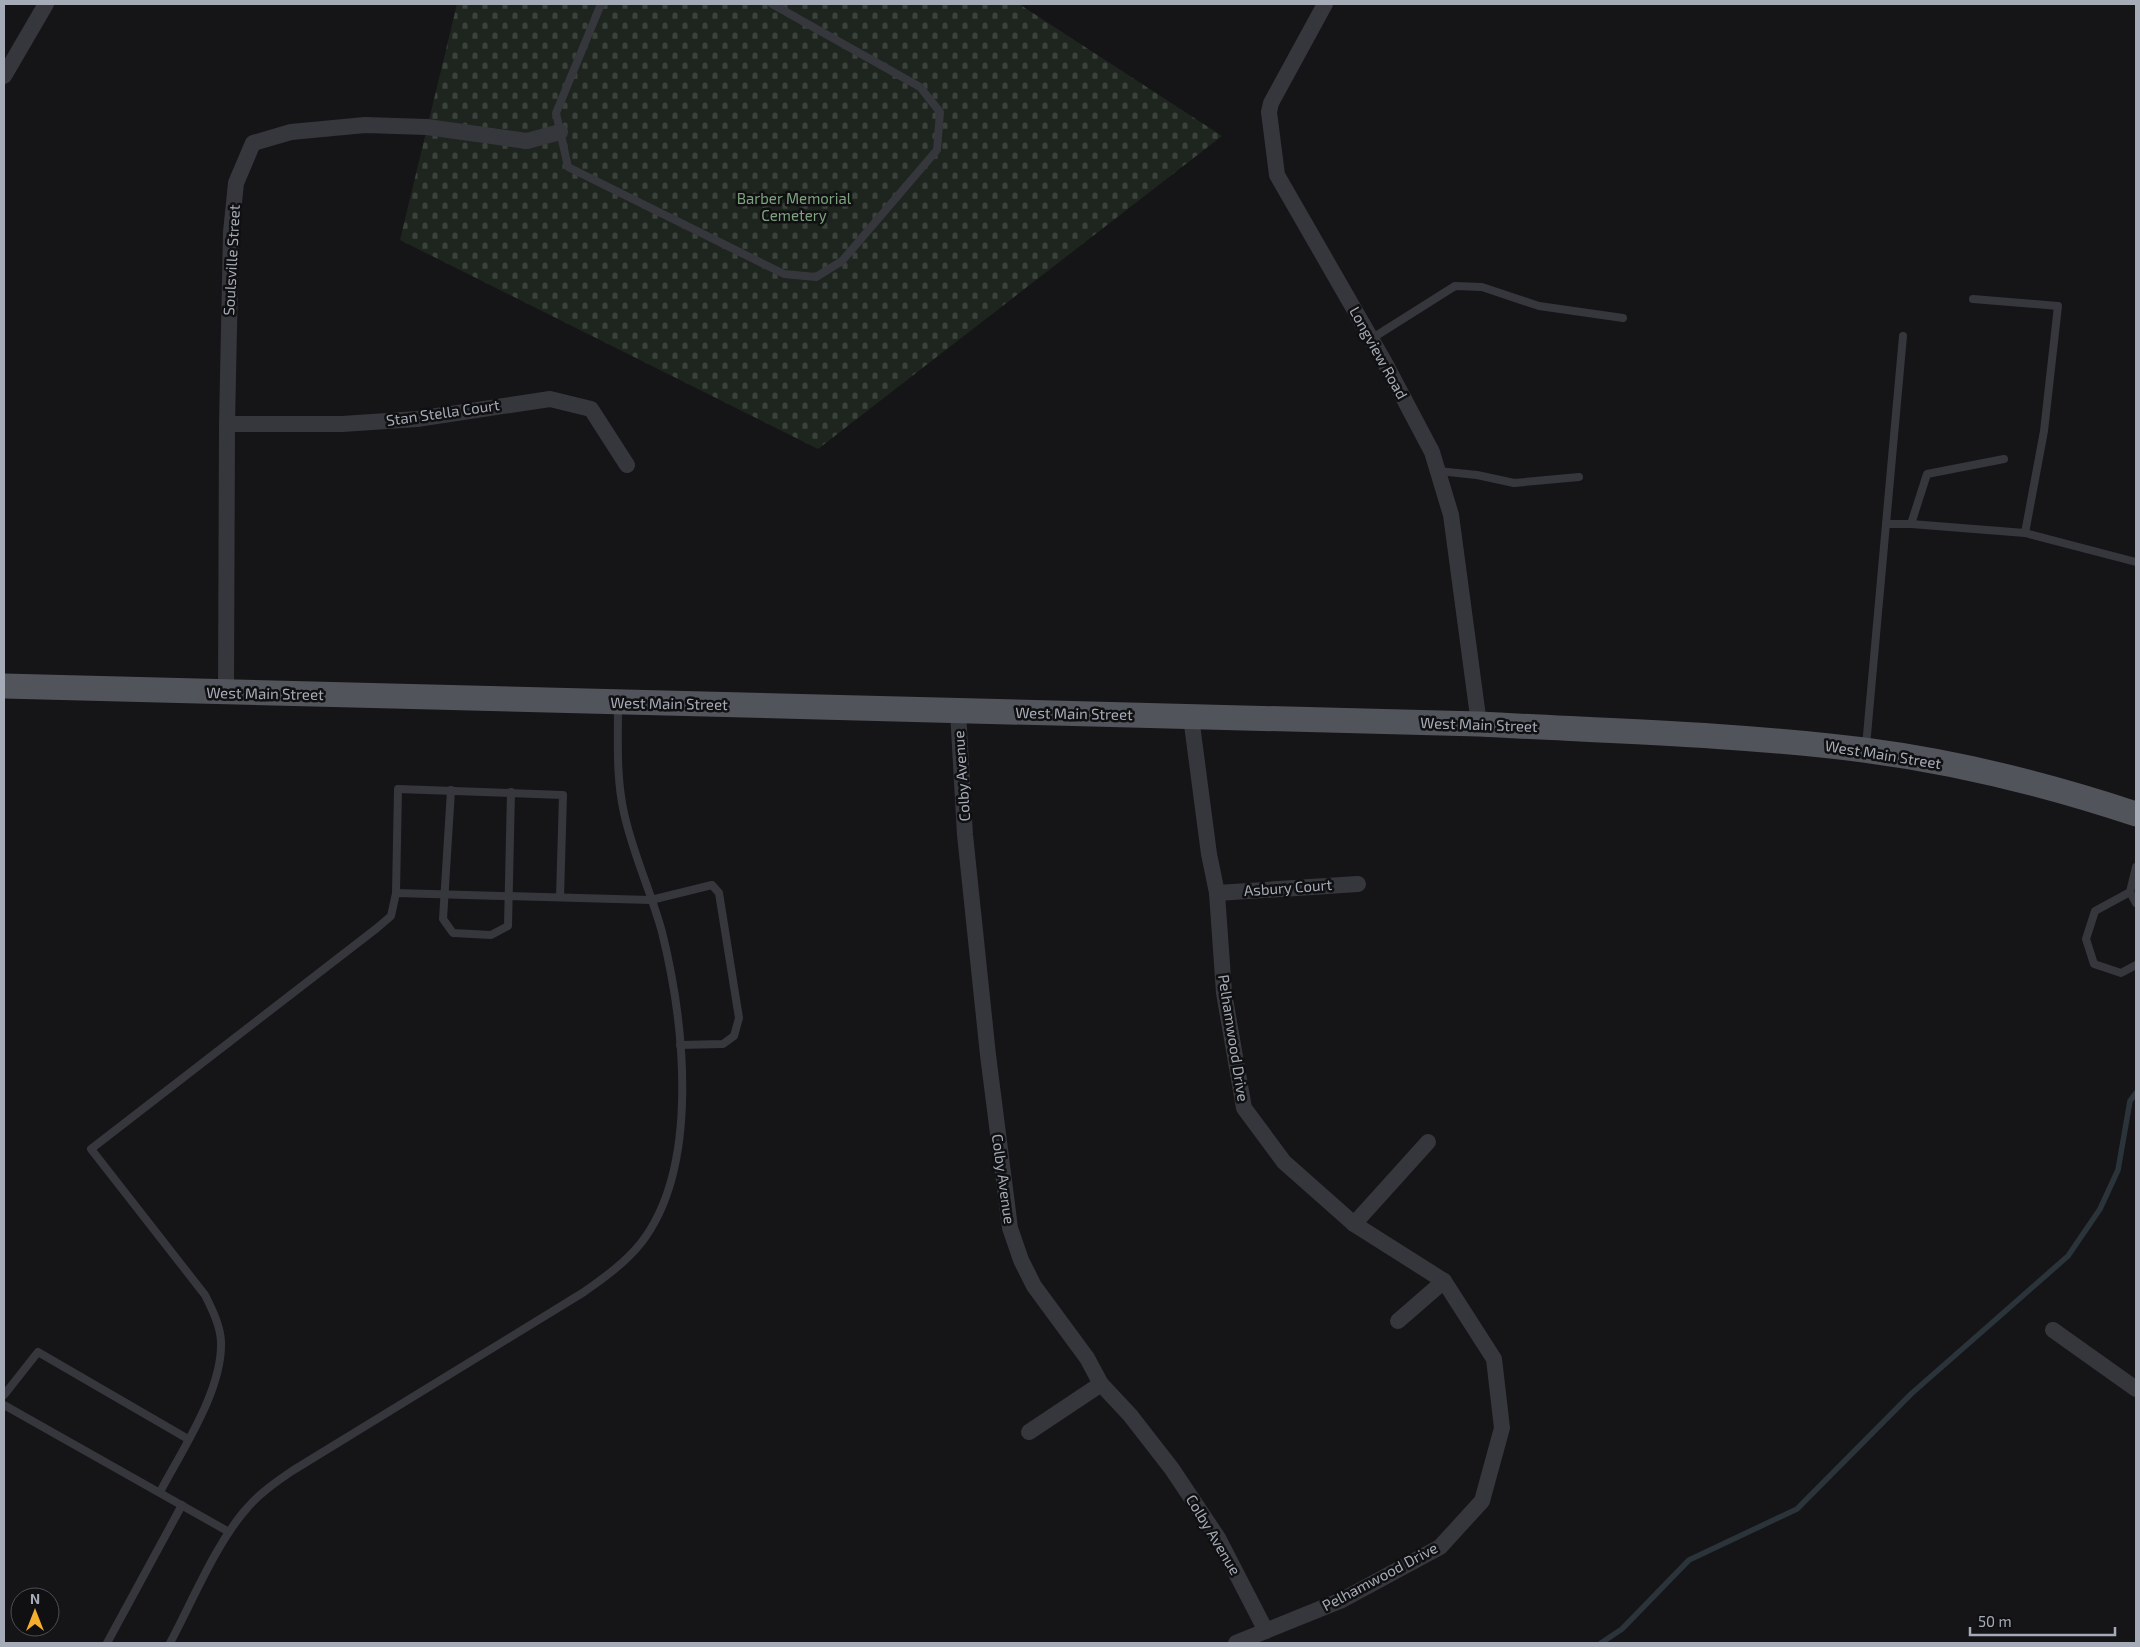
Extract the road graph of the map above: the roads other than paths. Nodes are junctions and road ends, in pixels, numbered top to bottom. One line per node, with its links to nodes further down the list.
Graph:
1 (46, 4): 5 (street)
2 (602, 4): 6 (lane)
3 (772, 4): 6 (lane)
4 (1325, 4): 10 (street, Longview Road)
5 (4, 76)
6 (560, 132): 11 (street, Soulsville Street)
7 (1973, 299): 18 (lane)
8 (1623, 318): 10 (lane)
9 (1903, 336): 16 (lane)
10 (1371, 340): 14 (street, Longview Road)
11 (227, 424): 13 (street, Stan Stella Court); 21 (street, Soulsville Street)
12 (2004, 459): 17 (lane)
13 (627, 465)
14 (1438, 471): 15 (lane); 25 (street, Longview Road)
15 (1579, 477)
16 (1886, 524): 17 (lane); 26 (lane)
17 (1911, 524): 18 (lane)
18 (2025, 533): 19 (lane)
19 (2136, 562)
20 (4, 686): 21 (main road, West Main Street)
21 (226, 693): 22 (main road, West Main Street)
22 (618, 702): 23 (main road, West Main Street); 38 (lane)
23 (958, 711): 24 (main road, West Main Street); 47 (street, Colby Avenue)
24 (1191, 717): 25 (main road, West Main Street); 32 (street, Pelhamwood Drive)
25 (1479, 724): 26 (main road, West Main Street)
26 (1865, 750): 29 (main road, West Main Street)
27 (451, 790): 28 (lane); 34 (lane); 35 (lane)
28 (511, 792): 36 (lane); 37 (lane)
29 (2136, 814)
30 (2136, 867): 33 (lane)
31 (1358, 884): 32 (street, Asbury Court)
32 (1217, 892): 43 (street, Pelhamwood Drive)
33 (2130, 892): 39 (lane); 40 (lane)
34 (396, 893): 35 (lane); 52 (lane)
35 (445, 894): 36 (lane); 36 (lane)
36 (508, 896): 37 (lane)
37 (560, 897): 38 (lane)
38 (651, 900): 41 (lane); 41 (lane)
39 (2136, 903)
40 (2136, 965)
41 (680, 1045): 55 (lane)
42 (1428, 1142): 43 (street)
43 (1354, 1224): 44 (street, Pelhamwood Drive)
44 (1444, 1281): 45 (street); 56 (street, Pelhamwood Drive)
45 (1398, 1321)
46 (2053, 1330): 48 (street)
47 (1101, 1384): 51 (street); 56 (street, Colby Avenue)
48 (2136, 1389)
49 (4, 1395): 52 (lane)
50 (4, 1405): 53 (lane)
51 (1029, 1432)
52 (188, 1439): 53 (lane)
53 (160, 1492): 54 (lane)
54 (182, 1505): 55 (lane); 57 (lane)
55 (228, 1532): 58 (lane)
56 (1266, 1631): 59 (street, Pelhamwood Drive)
57 (107, 1643)
58 (170, 1643)
59 (1236, 1643)

